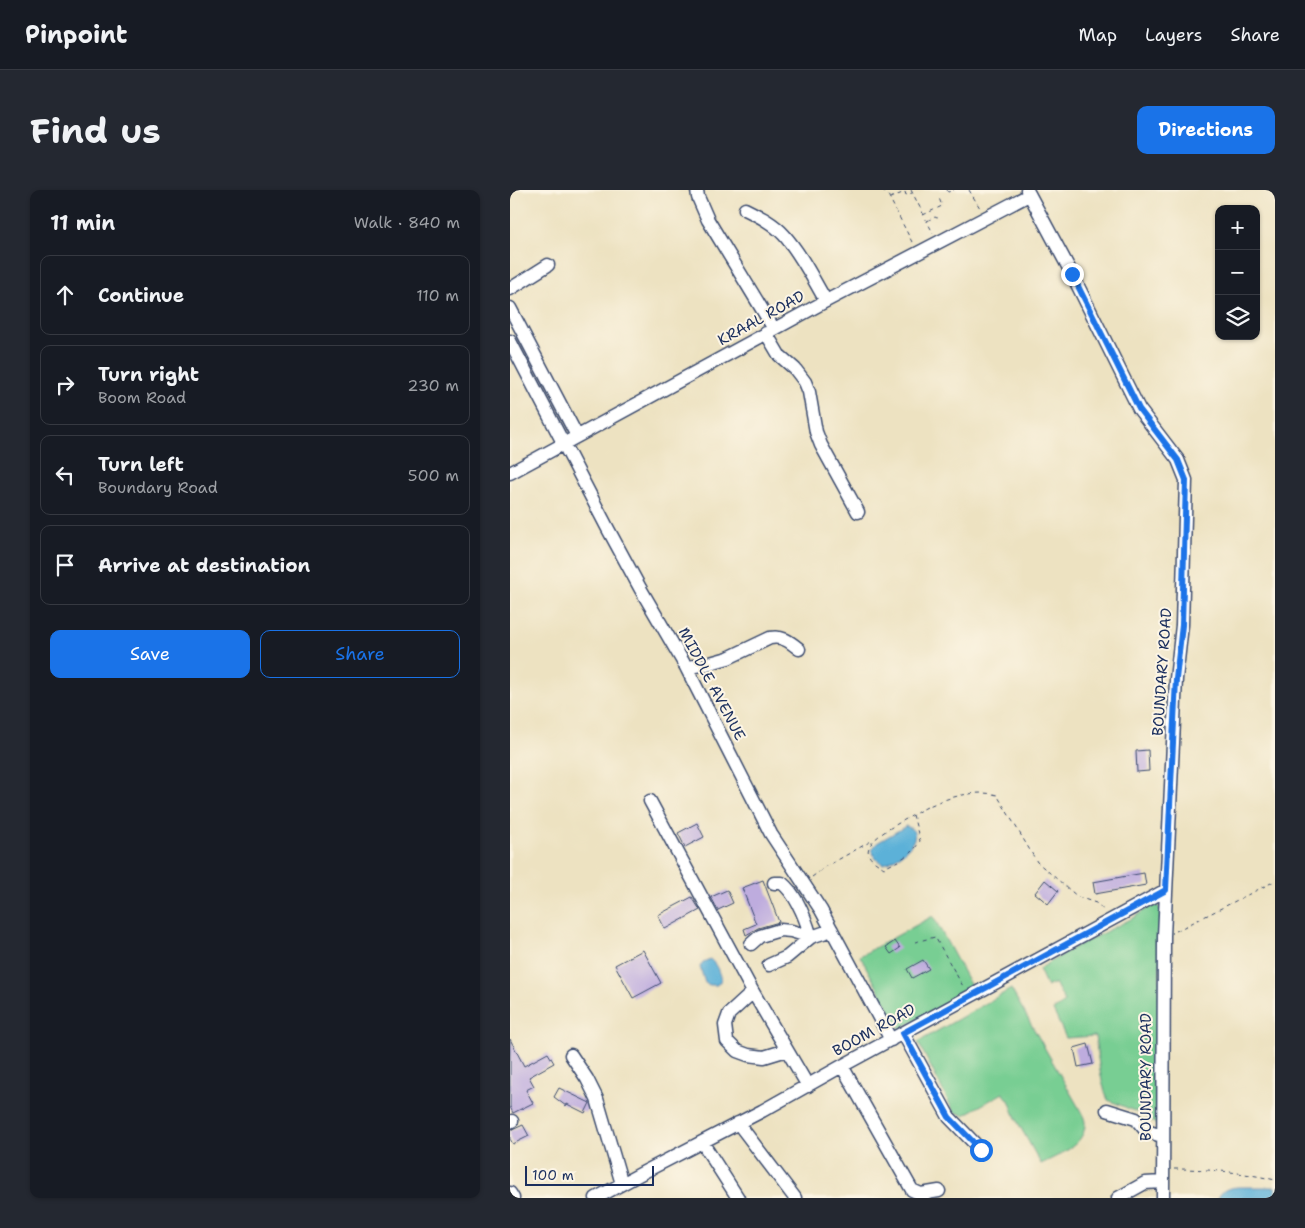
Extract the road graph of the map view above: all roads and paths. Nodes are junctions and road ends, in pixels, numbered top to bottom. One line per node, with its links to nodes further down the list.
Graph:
1 (697, 190): 22 (street)
2 (883, 190): 9 (path)
3 (911, 190): 8 (path)
4 (947, 190): 5 (path)
5 (954, 190)
6 (970, 190): 14 (path)
7 (1028, 192): 14 (street, KRAAL ROAD); 36 (street, BOUNDARY ROAD)
8 (912, 193): 9 (path); 12 (path)
9 (890, 198): 17 (path)
10 (939, 198): 12 (path)
11 (745, 209): 20 (street)
12 (923, 215): 15 (path)
13 (941, 217): 15 (path)
14 (985, 217): 16 (street, KRAAL ROAD)
15 (926, 222): 16 (path)
16 (938, 242): 17 (street, KRAAL ROAD)
17 (918, 253): 20 (street, KRAAL ROAD)
18 (548, 266): 19 (street)
19 (510, 289)
20 (826, 301): 22 (street, KRAAL ROAD)
21 (510, 308): 24 (street)
22 (770, 331): 24 (street, KRAAL ROAD); 27 (street)
23 (510, 341): 25 (street, MIDDLE AVENUE)
24 (577, 436): 25 (street, KRAAL ROAD)
25 (564, 443): 26 (street, KRAAL ROAD); 29 (street, MIDDLE AVENUE)
26 (510, 473)
27 (858, 512)
28 (800, 649): 29 (street)
29 (686, 667): 35 (street, MIDDLE AVENUE)
30 (650, 801): 44 (street)
31 (913, 815): 32 (path); 32 (path); 37 (path)
32 (874, 840): 35 (path)
33 (1275, 881): 39 (path)
34 (774, 883): 40 (street)
35 (802, 883): 38 (street, MIDDLE AVENUE)
36 (1166, 890): 37 (street, BOOM ROAD); 39 (street, BOUNDARY ROAD)
37 (1111, 920): 45 (street, BOOM ROAD)
38 (832, 930): 40 (street); 47 (street, MIDDLE AVENUE)
39 (1164, 936): 54 (street, BOUNDARY ROAD)
40 (811, 937): 42 (street); 43 (street)
41 (915, 942): 45 (path)
42 (751, 944)
43 (769, 965)
44 (753, 992): 48 (street); 48 (street)
45 (969, 997): 46 (street, BOOM ROAD)
46 (903, 1033): 47 (street, BOOM ROAD); 56 (street)
47 (891, 1040): 50 (street, BOOM ROAD)
48 (786, 1050): 51 (street)
49 (571, 1055): 60 (street)
50 (842, 1066): 51 (street, BOOM ROAD); 61 (street)
51 (808, 1086): 53 (street, BOOM ROAD)
52 (1107, 1110): 54 (street)
53 (738, 1123): 55 (street, BOOM ROAD); 66 (street)
54 (1162, 1136): 57 (street, BOUNDARY ROAD)
55 (702, 1142): 60 (street, BOOM ROAD); 65 (street)
56 (981, 1150)
57 (1162, 1169): 58 (path); 59 (street, BOUNDARY ROAD)
58 (1275, 1180)
59 (1162, 1182): 67 (street); 68 (street, BOUNDARY ROAD)
60 (622, 1184): 64 (street, BOOM ROAD)
61 (939, 1191)
62 (510, 1193): 63 (street)
63 (513, 1198)
64 (596, 1198)
65 (738, 1198)
66 (795, 1198)
67 (1118, 1198)
68 (1162, 1198)

